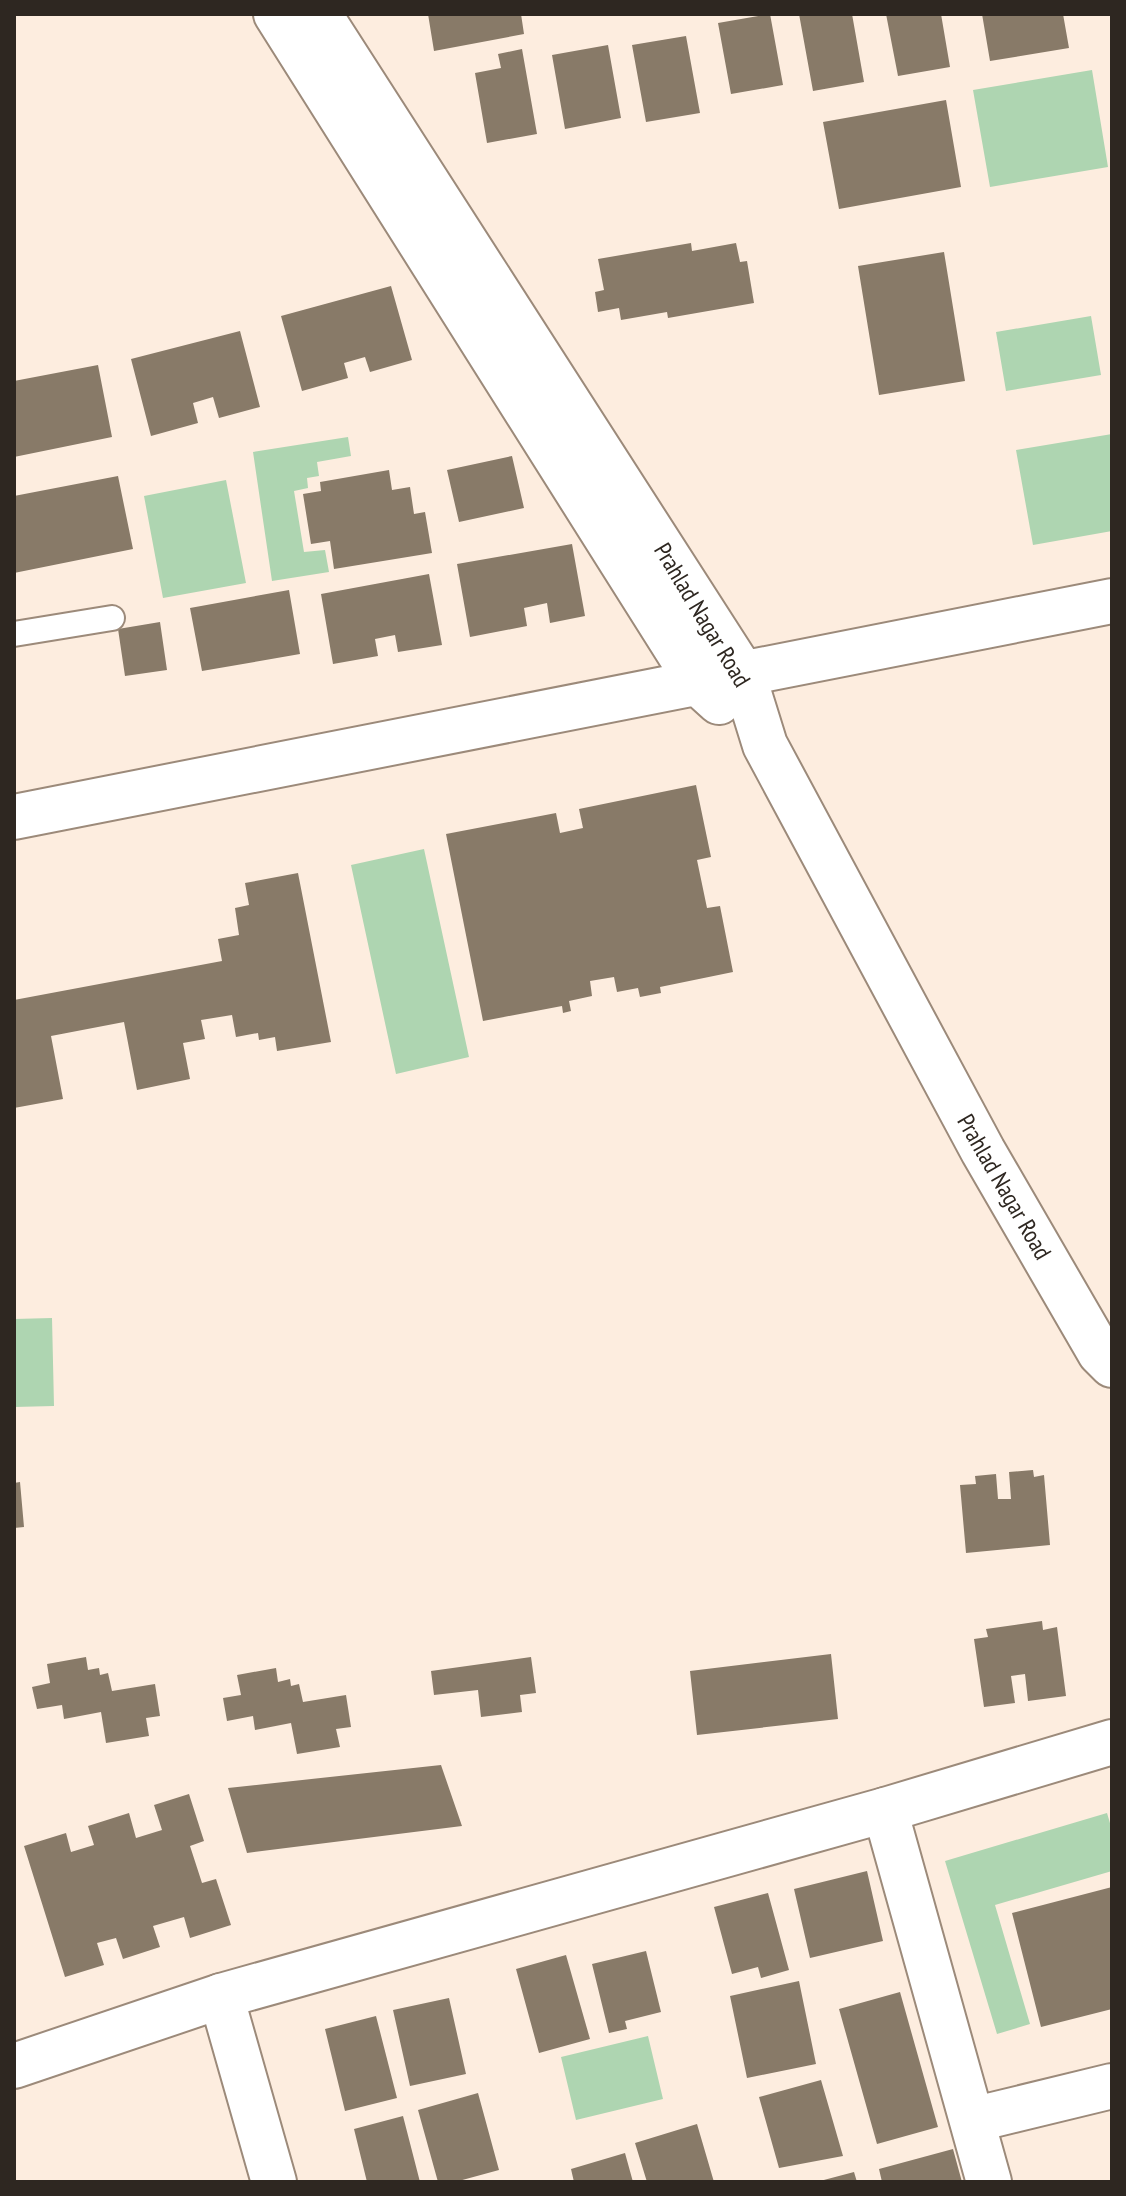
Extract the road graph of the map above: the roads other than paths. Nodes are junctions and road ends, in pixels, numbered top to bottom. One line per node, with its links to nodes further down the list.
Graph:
1 (276, 14): 7 (street)
2 (319, 14): 6 (street, Prahlad Nagar Road)
3 (1112, 601): 6 (street)
4 (112, 618): 5 (lane)
5 (14, 634)
6 (743, 674): 7 (street); 8 (street, Prahlad Nagar Road)
7 (698, 683): 8 (street); 9 (street)
8 (765, 745): 10 (street, Prahlad Nagar Road)
9 (14, 817)
10 (1112, 1365)
11 (1112, 1742): 12 (street)
12 (885, 1810): 13 (street); 16 (street)
13 (221, 1996): 14 (street); 17 (street)
14 (14, 2066)
15 (1112, 2086): 16 (street)
16 (972, 2120): 18 (street)
17 (274, 2182)
18 (989, 2182)

